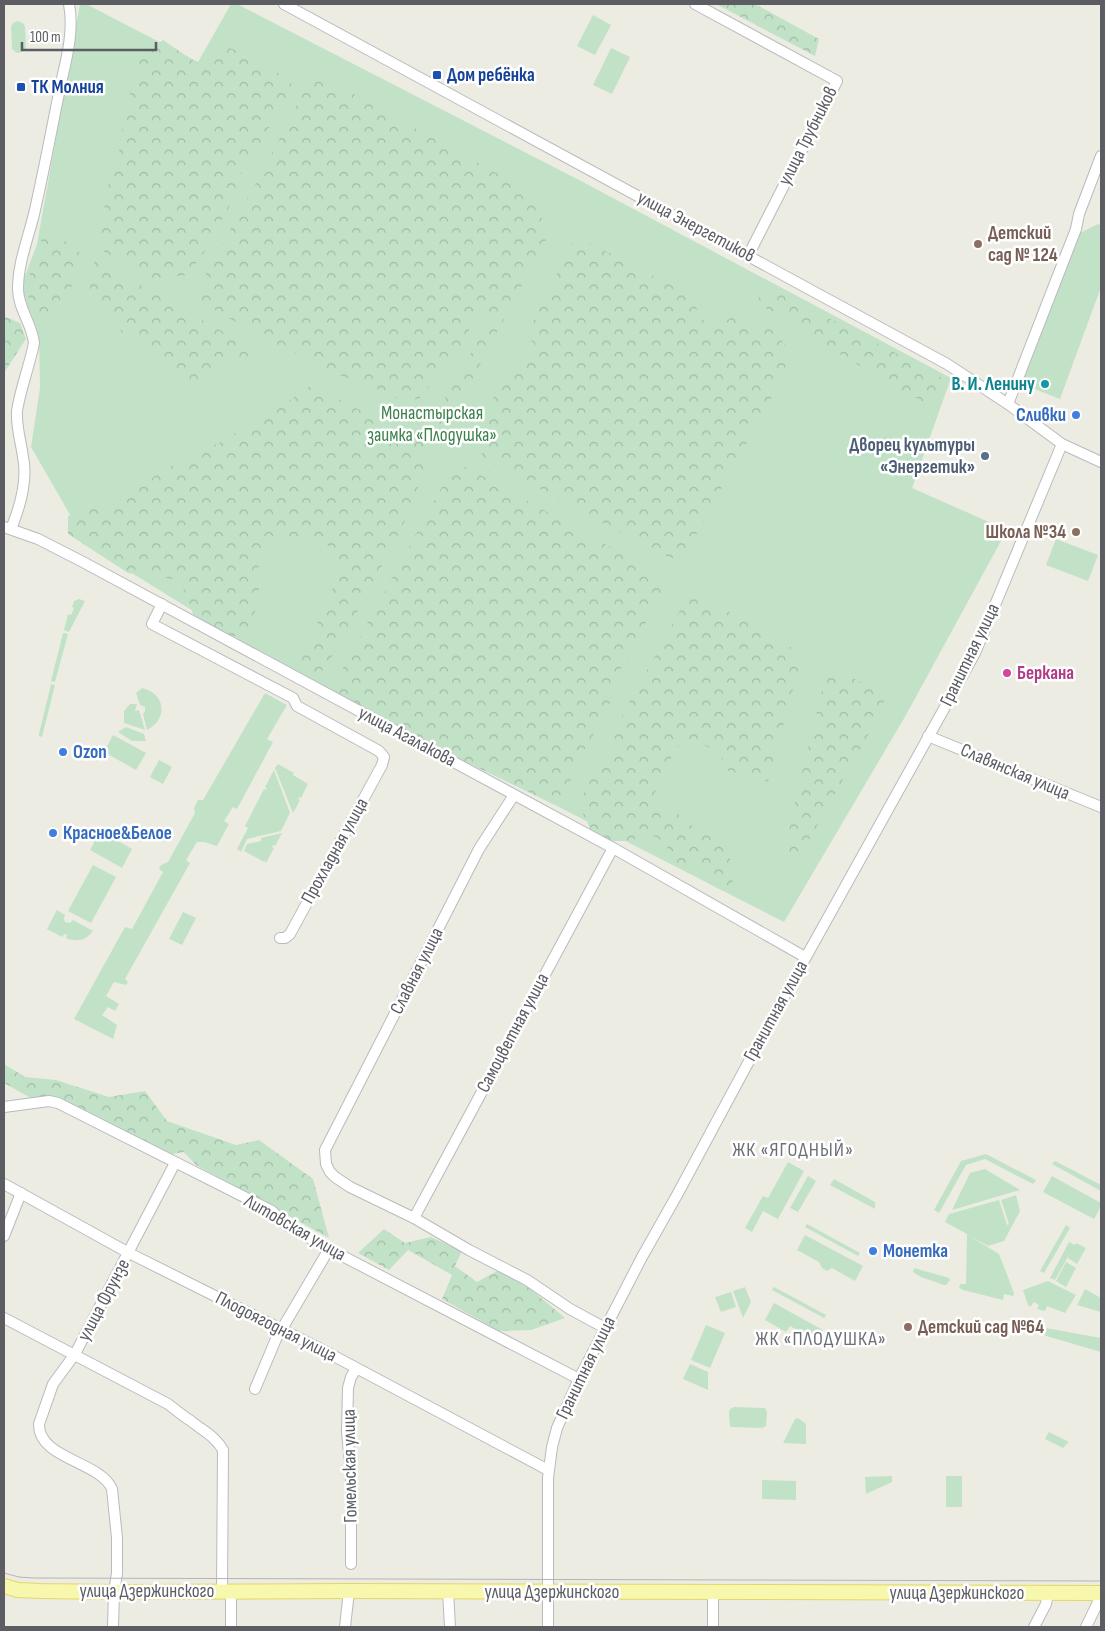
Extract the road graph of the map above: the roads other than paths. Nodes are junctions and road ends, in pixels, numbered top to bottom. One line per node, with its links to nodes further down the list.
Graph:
1 (69, 4): 9 (street)
2 (284, 4): 5 (street, улица Энергетиков)
3 (695, 4): 5 (street, улица Трубников)
4 (1101, 156): 6 (street)
5 (748, 256): 6 (street, улица Энергетиков)
6 (1008, 404): 7 (street, улица Энергетиков)
7 (1062, 444): 8 (street, улица Энергетиков); 11 (street, Гранитная улица)
8 (1101, 462)
9 (7, 528): 10 (street, улица Агалакова)
10 (162, 604): 12 (street, улица Агалакова); 15 (street, Прохладная улица)
11 (928, 736): 13 (street, Славянская улица); 16 (street, Гранитная улица)
12 (514, 795): 14 (street, улица Агалакова); 21 (street, Славная улица)
13 (1101, 807)
14 (613, 848): 16 (street, улица Агалакова); 21 (street, Самоцветная улица)
15 (280, 938)
16 (805, 957): 26 (street, Гранитная улица)
17 (4, 1107): 18 (street, Литовская улица)
18 (175, 1163): 23 (street, Литовская улица); 24 (street, улица Фрунзе)
19 (4, 1184): 20 (street, Плодоягодная улица)
20 (21, 1193): 22 (street); 24 (street, Плодоягодная улица)
21 (414, 1218): 26 (street)
22 (4, 1236)
23 (329, 1249): 27 (street); 30 (street, Литовская улица)
24 (129, 1253): 27 (street, Плодоягодная улица); 28 (street, улица Фрунзе)
25 (4, 1318): 28 (street)
26 (605, 1328): 30 (street, Гранитная улица)
27 (281, 1330): 29 (street, Плодоягодная улица); 31 (street)
28 (75, 1354): 35 (street); 38 (street, улица Фрунзе)
29 (356, 1369): 32 (street, Плодоягодная улица); 33 (street, Гомельская улица)
30 (579, 1379): 32 (street, Гранитная улица)
31 (255, 1389)
32 (548, 1470): 39 (street, Гранитная улица)
33 (351, 1564)
34 (4, 1586): 38 (main road, улица Дзержинского)
35 (226, 1591): 36 (main road, улица Дзержинского); 38 (main road, улица Дзержинского); 44 (street)
36 (349, 1591): 37 (main road, улица Дзержинского); 45 (street)
37 (448, 1591): 39 (main road, улица Дзержинского); 46 (street)
38 (114, 1592): 43 (street)
39 (548, 1592): 40 (main road, улица Дзержинского); 47 (street, Гранитная улица)
40 (713, 1593): 41 (main road, улица Дзержинского); 48 (street)
41 (1048, 1593): 42 (main road, улица Дзержинского); 49 (street)
42 (1101, 1594): 50 (street)
43 (113, 1627)
44 (231, 1627)
45 (345, 1627)
46 (450, 1627)
47 (548, 1627)
48 (713, 1627)
49 (1034, 1627)
50 (1086, 1627)

